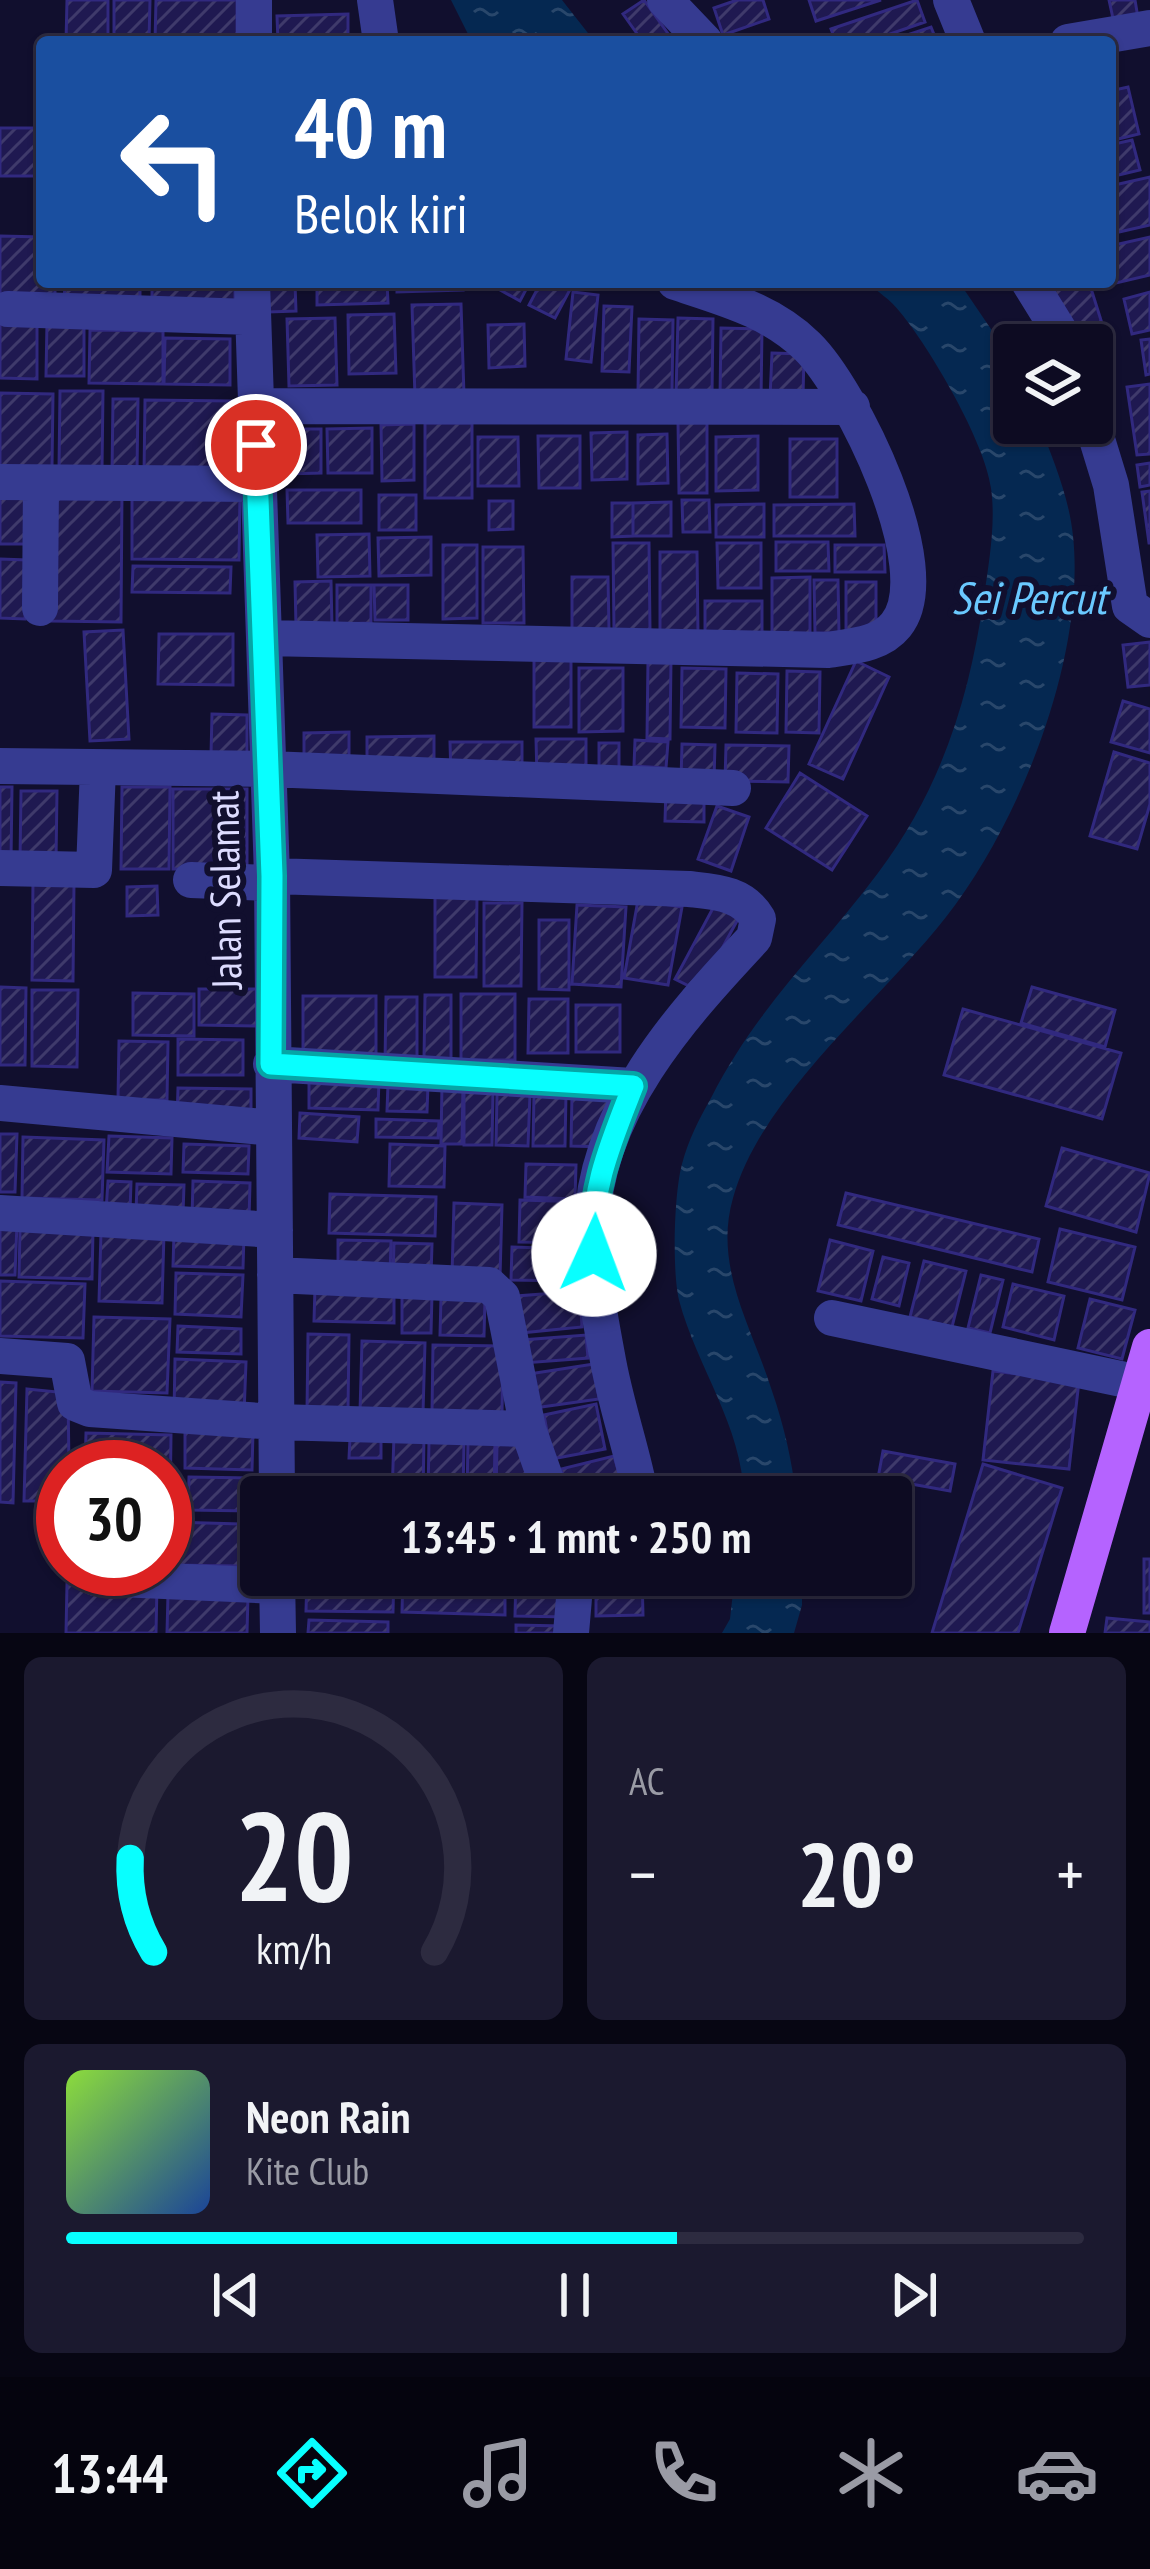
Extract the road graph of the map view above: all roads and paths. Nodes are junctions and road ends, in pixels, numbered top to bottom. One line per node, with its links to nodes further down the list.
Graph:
1 (254, 0): 6 (street)
2 (375, 0): 7 (street)
3 (665, 0): 8 (street)
4 (951, 0): 9 (street)
5 (1150, 28): 10 (street)
6 (254, 36)
7 (380, 36)
8 (699, 36)
9 (966, 36)
10 (1103, 36)
11 (694, 288): 17 (street)
12 (1033, 288): 15 (street)
13 (252, 300): 14 (street); 16 (street, Jalan Selamat)
14 (8, 309)
15 (1054, 324)
16 (256, 406): 17 (street); 21 (street, Jalan Selamat)
17 (853, 407): 24 (street)
18 (1098, 444): 23 (street)
19 (0, 482): 20 (street)
20 (41, 483): 21 (street); 22 (street)
21 (257, 484): 24 (street, Jalan Selamat)
22 (40, 608)
23 (1150, 620)
24 (265, 638): 27 (street, Jalan Selamat)
25 (0, 766): 26 (street)
26 (98, 768): 27 (street); 29 (street)
27 (269, 769): 28 (street); 30 (street, Jalan Selamat)
28 (733, 788)
29 (0, 868)
30 (272, 879): 31 (street); 32 (street, Jalan Selamat); 33 (street)
31 (191, 880)
32 (271, 1064): 33 (street); 35 (street, Jalan Selamat)
33 (633, 1086): 47 (street)
34 (0, 1103): 35 (street)
35 (274, 1128): 37 (street, Jalan Selamat)
36 (0, 1213): 37 (street)
37 (274, 1230): 38 (street, Jalan Selamat)
38 (275, 1275): 43 (street, Jalan Selamat); 44 (street)
39 (832, 1318): 42 (street)
40 (1150, 1347): 42 (main road)
41 (0, 1356): 43 (street)
42 (1140, 1383): 54 (main road)
43 (276, 1422): 44 (street); 45 (street, Jalan Selamat)
44 (528, 1429): 46 (street)
45 (277, 1476)
46 (545, 1476)
47 (636, 1476)
48 (192, 1580): 49 (street)
49 (240, 1580)
50 (277, 1596): 52 (street)
51 (574, 1596): 53 (street)
52 (278, 1633)
53 (571, 1633)
54 (1067, 1633)

